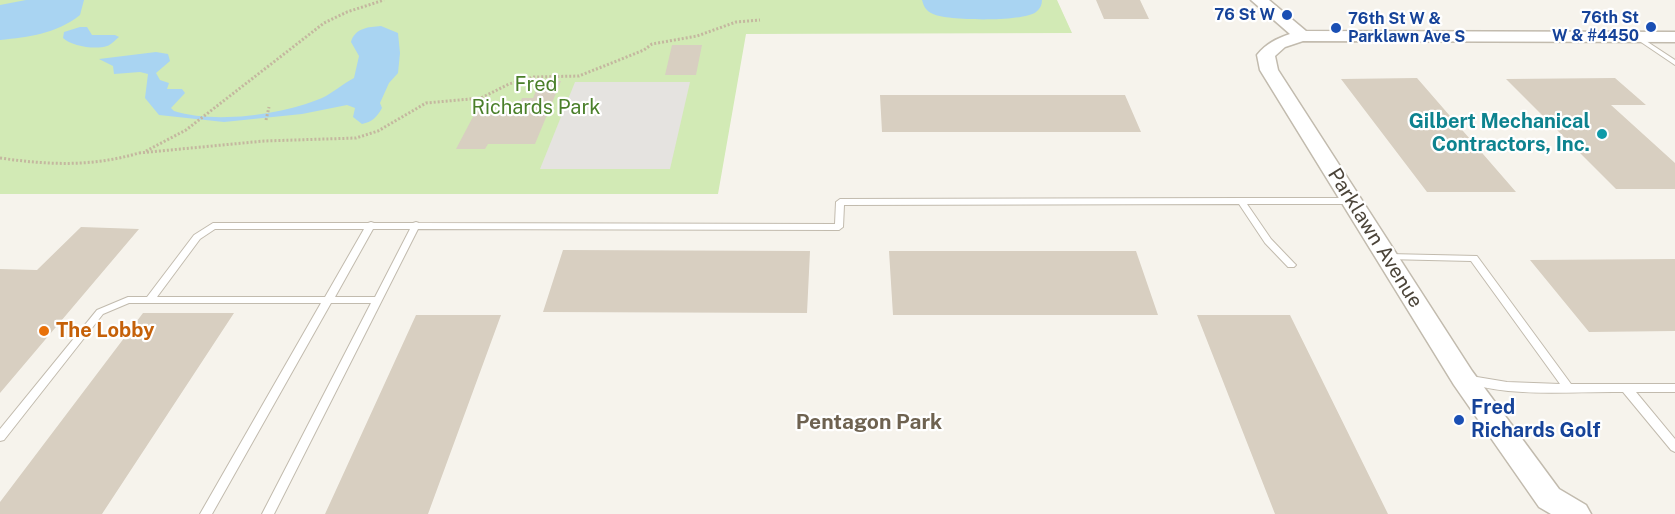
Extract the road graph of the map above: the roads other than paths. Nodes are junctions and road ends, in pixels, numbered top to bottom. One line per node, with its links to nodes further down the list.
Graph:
1 (1259, 0): 2 (street)
2 (1302, 36): 3 (street); 7 (street, Parklawn Avenue)
3 (1637, 37): 4 (street); 5 (lane)
4 (1675, 37)
5 (1675, 63)
6 (1241, 201): 7 (lane); 9 (lane); 11 (lane)
7 (1351, 201): 10 (street, Parklawn Avenue)
8 (371, 225): 9 (lane); 12 (lane); 13 (lane)
9 (416, 225): 14 (lane)
10 (1386, 257): 15 (street, Parklawn Avenue); 16 (lane)
11 (1291, 265)
12 (150, 299): 13 (lane); 19 (lane)
13 (329, 300): 14 (lane); 22 (lane)
14 (377, 300): 23 (lane)
15 (1463, 378): 16 (lane); 21 (street, Parklawn Avenue)
16 (1567, 386): 17 (lane)
17 (1626, 388): 18 (lane); 20 (lane)
18 (1675, 388)
19 (0, 436)
20 (1675, 447)
21 (1546, 506): 24 (street, Parklawn Avenue)
22 (206, 514)
23 (268, 514)
24 (1576, 514)

